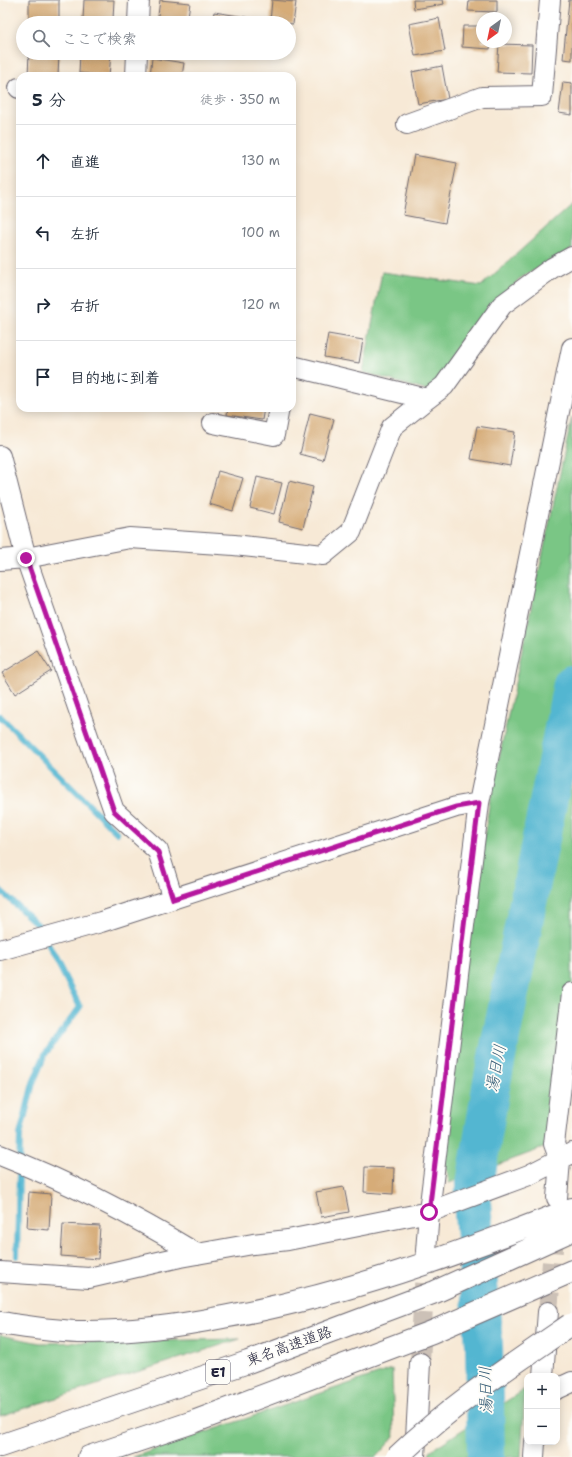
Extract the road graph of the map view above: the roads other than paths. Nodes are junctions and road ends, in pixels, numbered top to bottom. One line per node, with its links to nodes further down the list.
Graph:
1 (138, 0): 3 (street)
2 (550, 0): 6 (street)
3 (138, 16)
4 (137, 60): 5 (street)
5 (136, 72)
6 (407, 124)
7 (572, 258): 10 (street)
8 (572, 348): 16 (street)
9 (296, 367): 10 (street)
10 (427, 400): 14 (street)
11 (278, 412): 12 (street)
12 (213, 424)
13 (0, 456): 14 (street)
14 (26, 558): 15 (street); 17 (street)
15 (0, 560)
16 (479, 803): 17 (street); 23 (street)
17 (173, 899): 18 (street)
18 (0, 950)
19 (572, 993): 21 (street)
20 (3, 1156): 25 (street)
21 (566, 1157): 22 (street); 23 (street)
22 (565, 1204): 26 (highway)
23 (434, 1210): 25 (street); 26 (street)
24 (572, 1230): 37 (highway, 東名高速道路 / E1)
25 (197, 1254): 28 (street)
26 (433, 1255): 30 (highway)
27 (572, 1271): 38 (highway, E1)
28 (0, 1272)
29 (548, 1312): 33 (street)
30 (0, 1323)
31 (571, 1324): 39 (highway, bridge)
32 (420, 1363): 40 (street)
33 (543, 1373)
34 (572, 1382): 35 (street)
35 (560, 1388)
36 (535, 1445): 41 (street)
37 (0, 1446)
38 (89, 1457)
39 (397, 1457)
40 (415, 1457)
41 (534, 1457)

